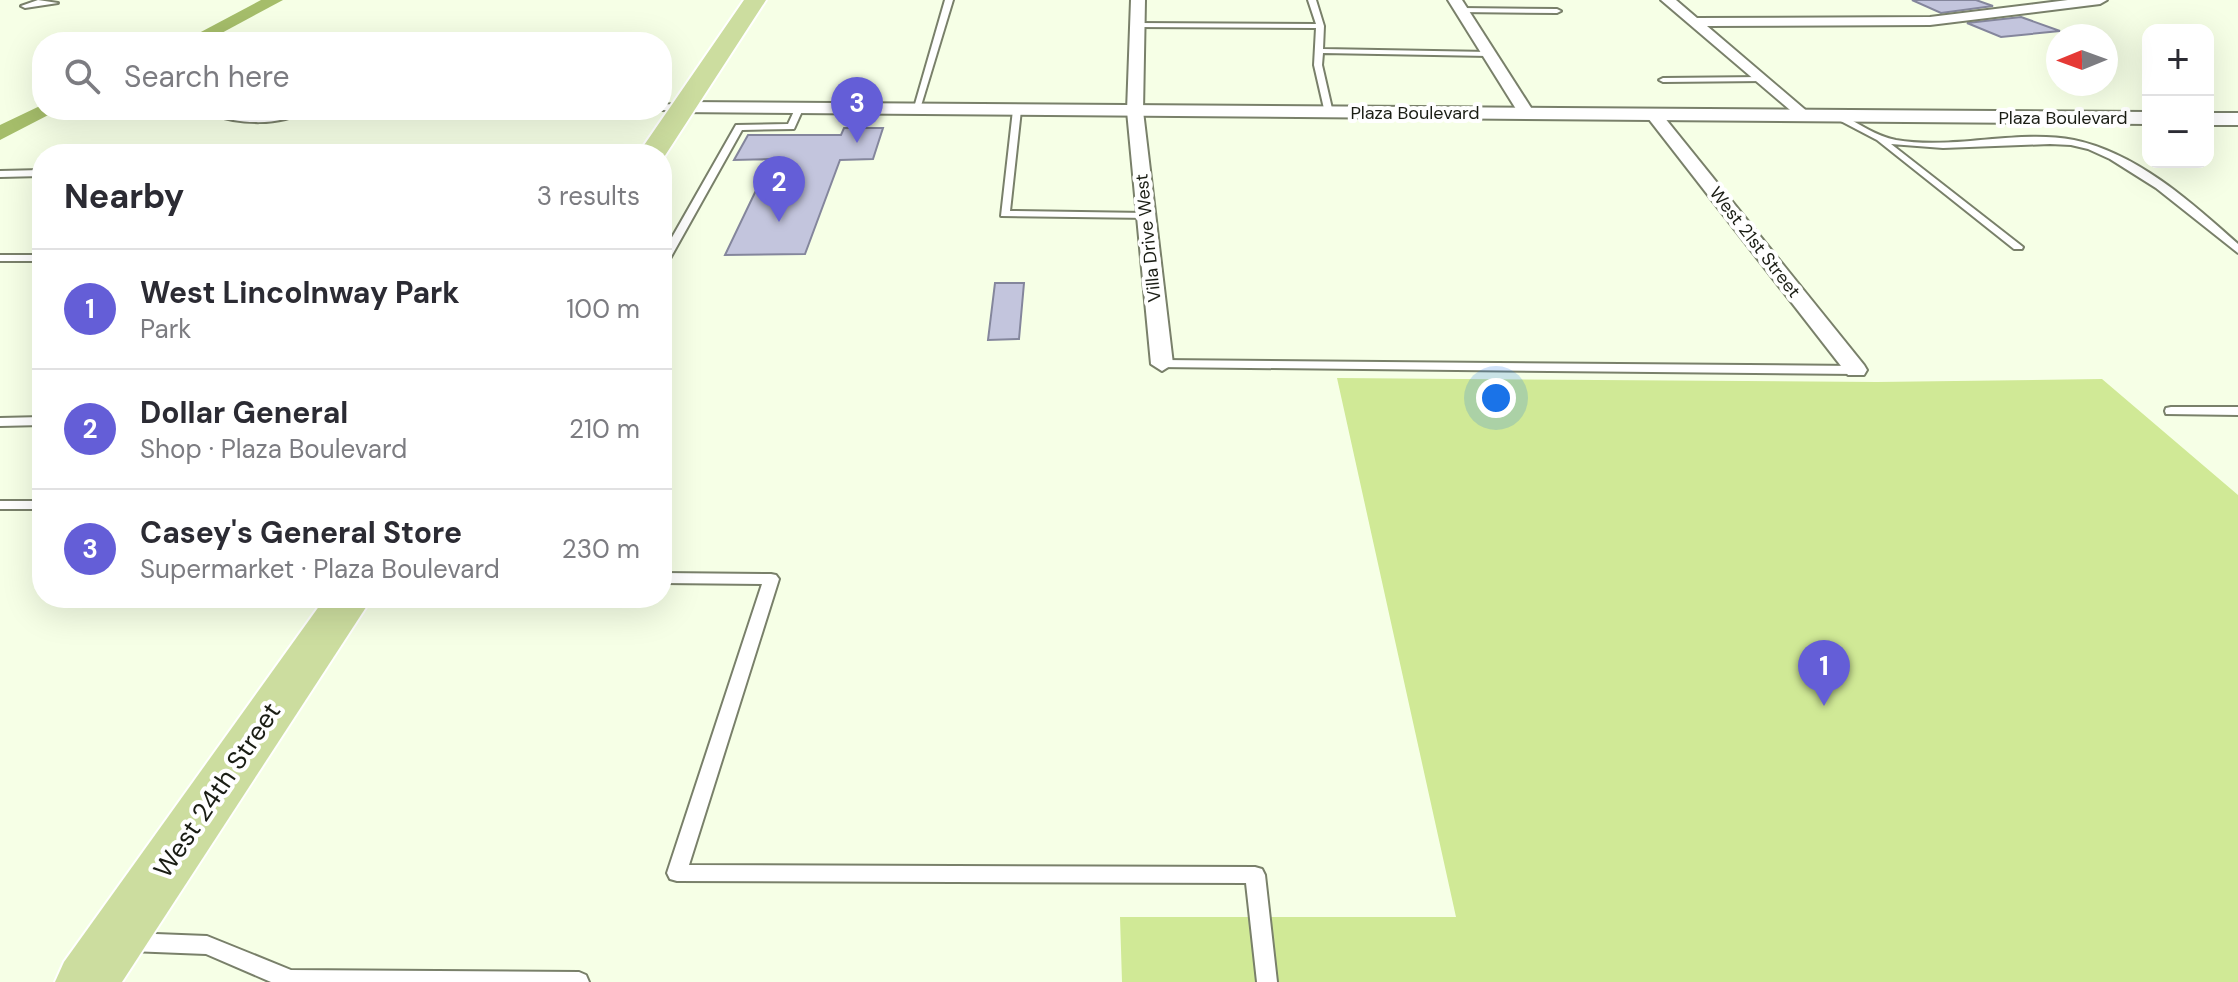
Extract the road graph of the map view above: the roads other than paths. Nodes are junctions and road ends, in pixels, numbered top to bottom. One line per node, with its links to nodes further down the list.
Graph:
1 (755, 0): 16 (main road)
2 (949, 0): 18 (lane)
3 (1138, 0): 10 (street, Villa Drive West)
4 (1312, 0): 11 (lane)
5 (1668, 0): 9 (street)
6 (2100, 0): 9 (street)
7 (1458, 5): 8 (lane); 13 (street)
8 (1557, 11)
9 (1694, 22): 14 (street)
10 (1137, 25): 11 (lane); 20 (street, Villa Drive West)
11 (1320, 26): 12 (lane)
12 (1321, 51): 13 (lane); 21 (lane)
13 (1489, 54): 22 (street)
14 (1761, 79): 15 (lane); 24 (street)
15 (1663, 80)
16 (672, 108): 17 (street, Plaza Boulevard)
17 (799, 109): 18 (street, Plaza Boulevard); 37 (lane)
18 (916, 109): 19 (street, Plaza Boulevard)
19 (1017, 110): 20 (street, Plaza Boulevard); 36 (lane)
20 (1135, 111): 21 (street, Plaza Boulevard); 36 (street, Villa Drive West)
21 (1329, 113): 22 (street, Plaza Boulevard)
22 (1527, 114): 23 (street, Plaza Boulevard)
23 (1654, 115): 24 (street, Plaza Boulevard); 43 (street, West 21st Street)
24 (1803, 116): 25 (street, Plaza Boulevard)
25 (1838, 116): 26 (street, Plaza Boulevard); 32 (lane)
26 (2142, 118)
27 (2214, 119): 28 (street)
28 (2238, 119)
29 (234, 120): 30 (lane)
30 (256, 120)
31 (667, 120): 33 (main road)
32 (1877, 139): 38 (lane); 39 (lane)
33 (656, 144)
34 (32, 173): 35 (lane)
35 (0, 174)
36 (1146, 216): 42 (street, Villa Drive West)
37 (672, 238)
38 (2018, 247)
39 (2238, 250)
40 (0, 258): 41 (lane)
41 (32, 258)
42 (1162, 364): 43 (lane)
43 (1856, 370)
44 (2171, 411): 45 (lane)
45 (2238, 411)
46 (32, 421): 47 (lane)
47 (0, 422)
48 (0, 505): 49 (lane)
49 (32, 505)
50 (672, 578): 55 (lane)
51 (342, 608): 52 (main road, West 24th Street)
52 (100, 962): 53 (lane)
53 (289, 981): 54 (lane)
54 (579, 982)
55 (1267, 982)

